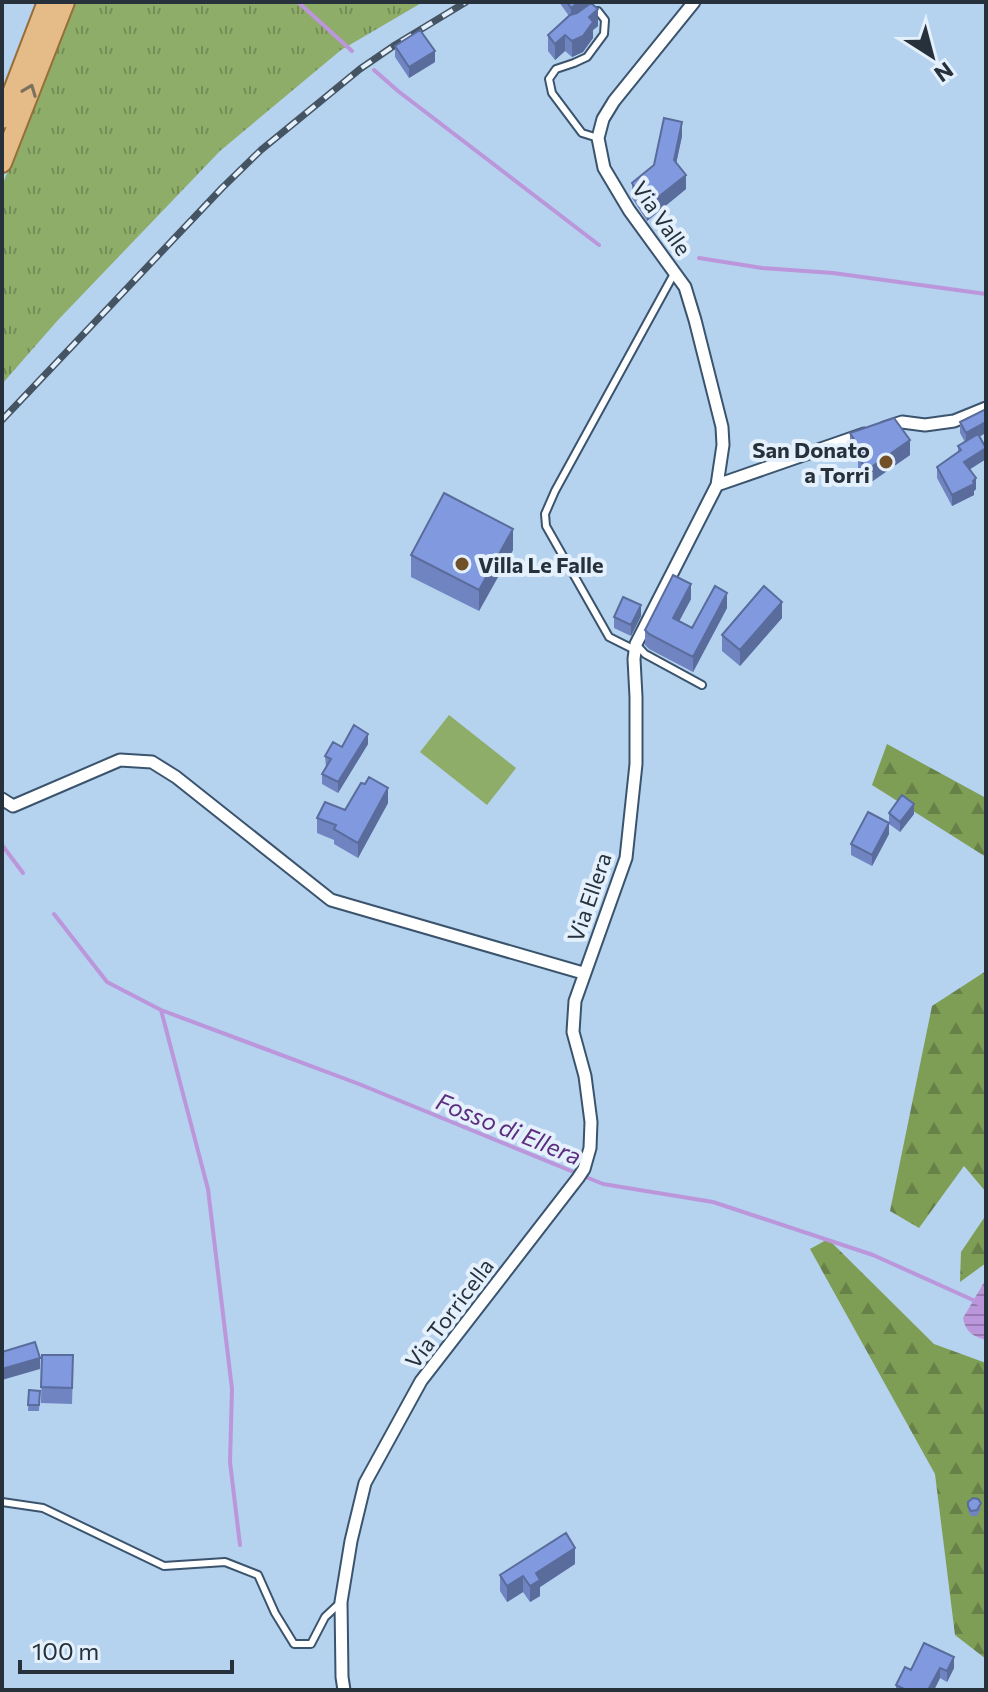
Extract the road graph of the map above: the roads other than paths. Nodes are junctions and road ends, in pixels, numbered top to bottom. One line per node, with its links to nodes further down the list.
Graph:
1 (694, 2): 5 (street)
2 (58, 5): 4 (main road); 6 (main road, one-way to 2)
3 (583, 18): 5 (lane)
4 (2, 119)
5 (598, 138): 7 (street, Via Valle)
6 (2, 163)
7 (675, 272): 9 (street, Via Valle); 10 (lane)
8 (986, 408): 9 (street)
9 (717, 485): 10 (street, Via Ellera)
10 (636, 647): 11 (lane); 13 (street, Via Ellera)
11 (702, 685)
12 (2, 799): 13 (street, Via Ellera)
13 (583, 973): 15 (street, Via Torricella)
14 (2, 1502): 15 (lane)
15 (341, 1602): 16 (street, Via Torricella)
16 (344, 1690)

